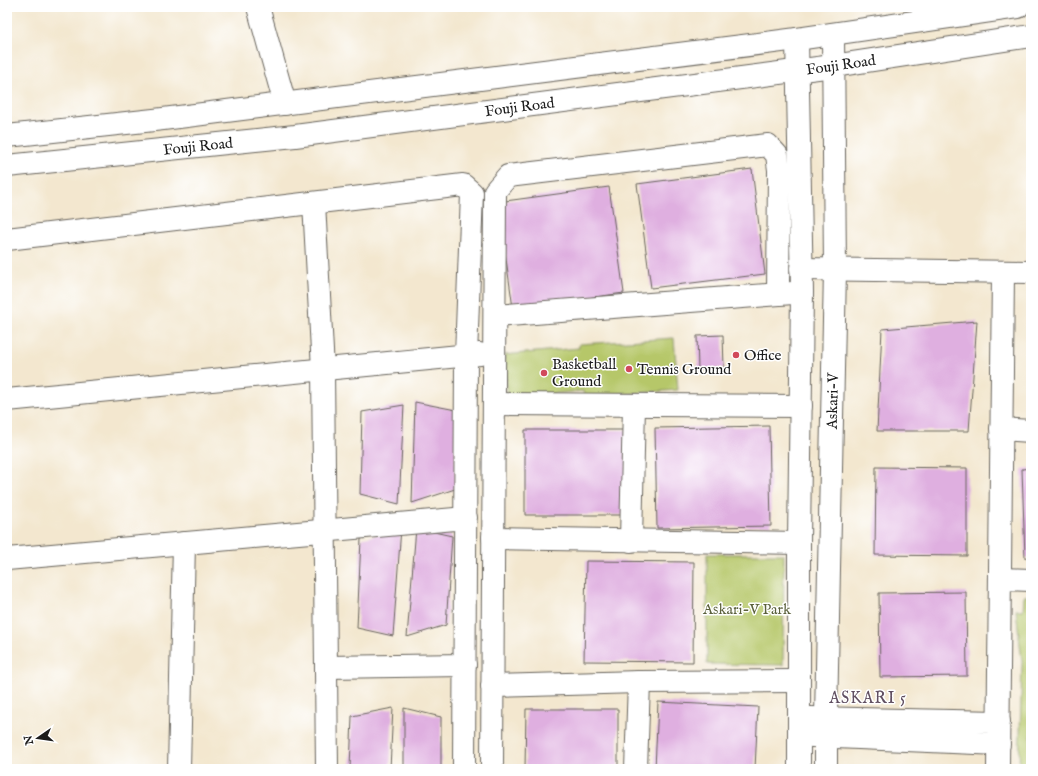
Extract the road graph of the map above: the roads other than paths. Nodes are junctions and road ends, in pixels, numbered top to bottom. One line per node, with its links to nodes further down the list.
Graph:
1 (258, 7): 8 (street)
2 (1018, 7): 3 (street, Fouji Road)
3 (833, 34): 5 (street, Fouji Road); 6 (street, Askari-V)
4 (1031, 36): 6 (street, Fouji Road)
5 (797, 39): 7 (street, Askari-V); 8 (street, Fouji Road)
6 (833, 66): 7 (street, Fouji Road); 14 (street, Askari-V)
7 (797, 70): 10 (street, Fouji Road); 13 (street, Askari-V)
8 (285, 104): 9 (street, Fouji Road)
9 (7, 136)
10 (7, 166)
11 (314, 203): 12 (street); 21 (street); 22 (street)
12 (7, 239)
13 (801, 269): 14 (street); 17 (street, Askari-V)
14 (835, 270): 15 (street); 45 (street, Askari-V)
15 (1003, 272): 16 (street); 27 (street)
16 (1031, 272)
17 (802, 292): 18 (street); 26 (street, Askari-V)
18 (778, 294): 19 (street); 19 (street)
19 (495, 316): 20 (street)
20 (494, 353): 21 (street); 24 (street)
21 (466, 356): 22 (street); 29 (street)
22 (323, 369): 23 (street); 30 (street)
23 (7, 400)
24 (494, 404): 25 (street); 31 (street)
25 (634, 405): 26 (street); 32 (street)
26 (800, 406): 34 (street, Askari-V)
27 (1001, 429): 28 (street); 36 (street)
28 (1031, 431)
29 (466, 518): 30 (street); 38 (street)
30 (325, 531): 33 (street); 39 (street)
31 (493, 538): 32 (street); 42 (street)
32 (631, 541): 34 (street)
33 (184, 543): 35 (street); 47 (street)
34 (799, 543): 40 (street, Askari-V)
35 (7, 559)
36 (1000, 579): 37 (street); 43 (street)
37 (1031, 580)
38 (465, 665): 39 (street); 49 (street)
39 (326, 667): 48 (street)
40 (799, 681): 41 (street); 44 (street, Askari-V)
41 (639, 682): 42 (street); 51 (street)
42 (492, 686): 50 (street)
43 (999, 722): 45 (street); 46 (street)
44 (799, 727): 45 (street); 52 (street, Askari-V)
45 (826, 727): 46 (street); 53 (street, Askari-V)
46 (999, 744): 54 (street)
47 (179, 769)
48 (327, 769)
49 (464, 769)
50 (492, 769)
51 (636, 769)
52 (799, 769)
53 (826, 769)
54 (998, 769)

